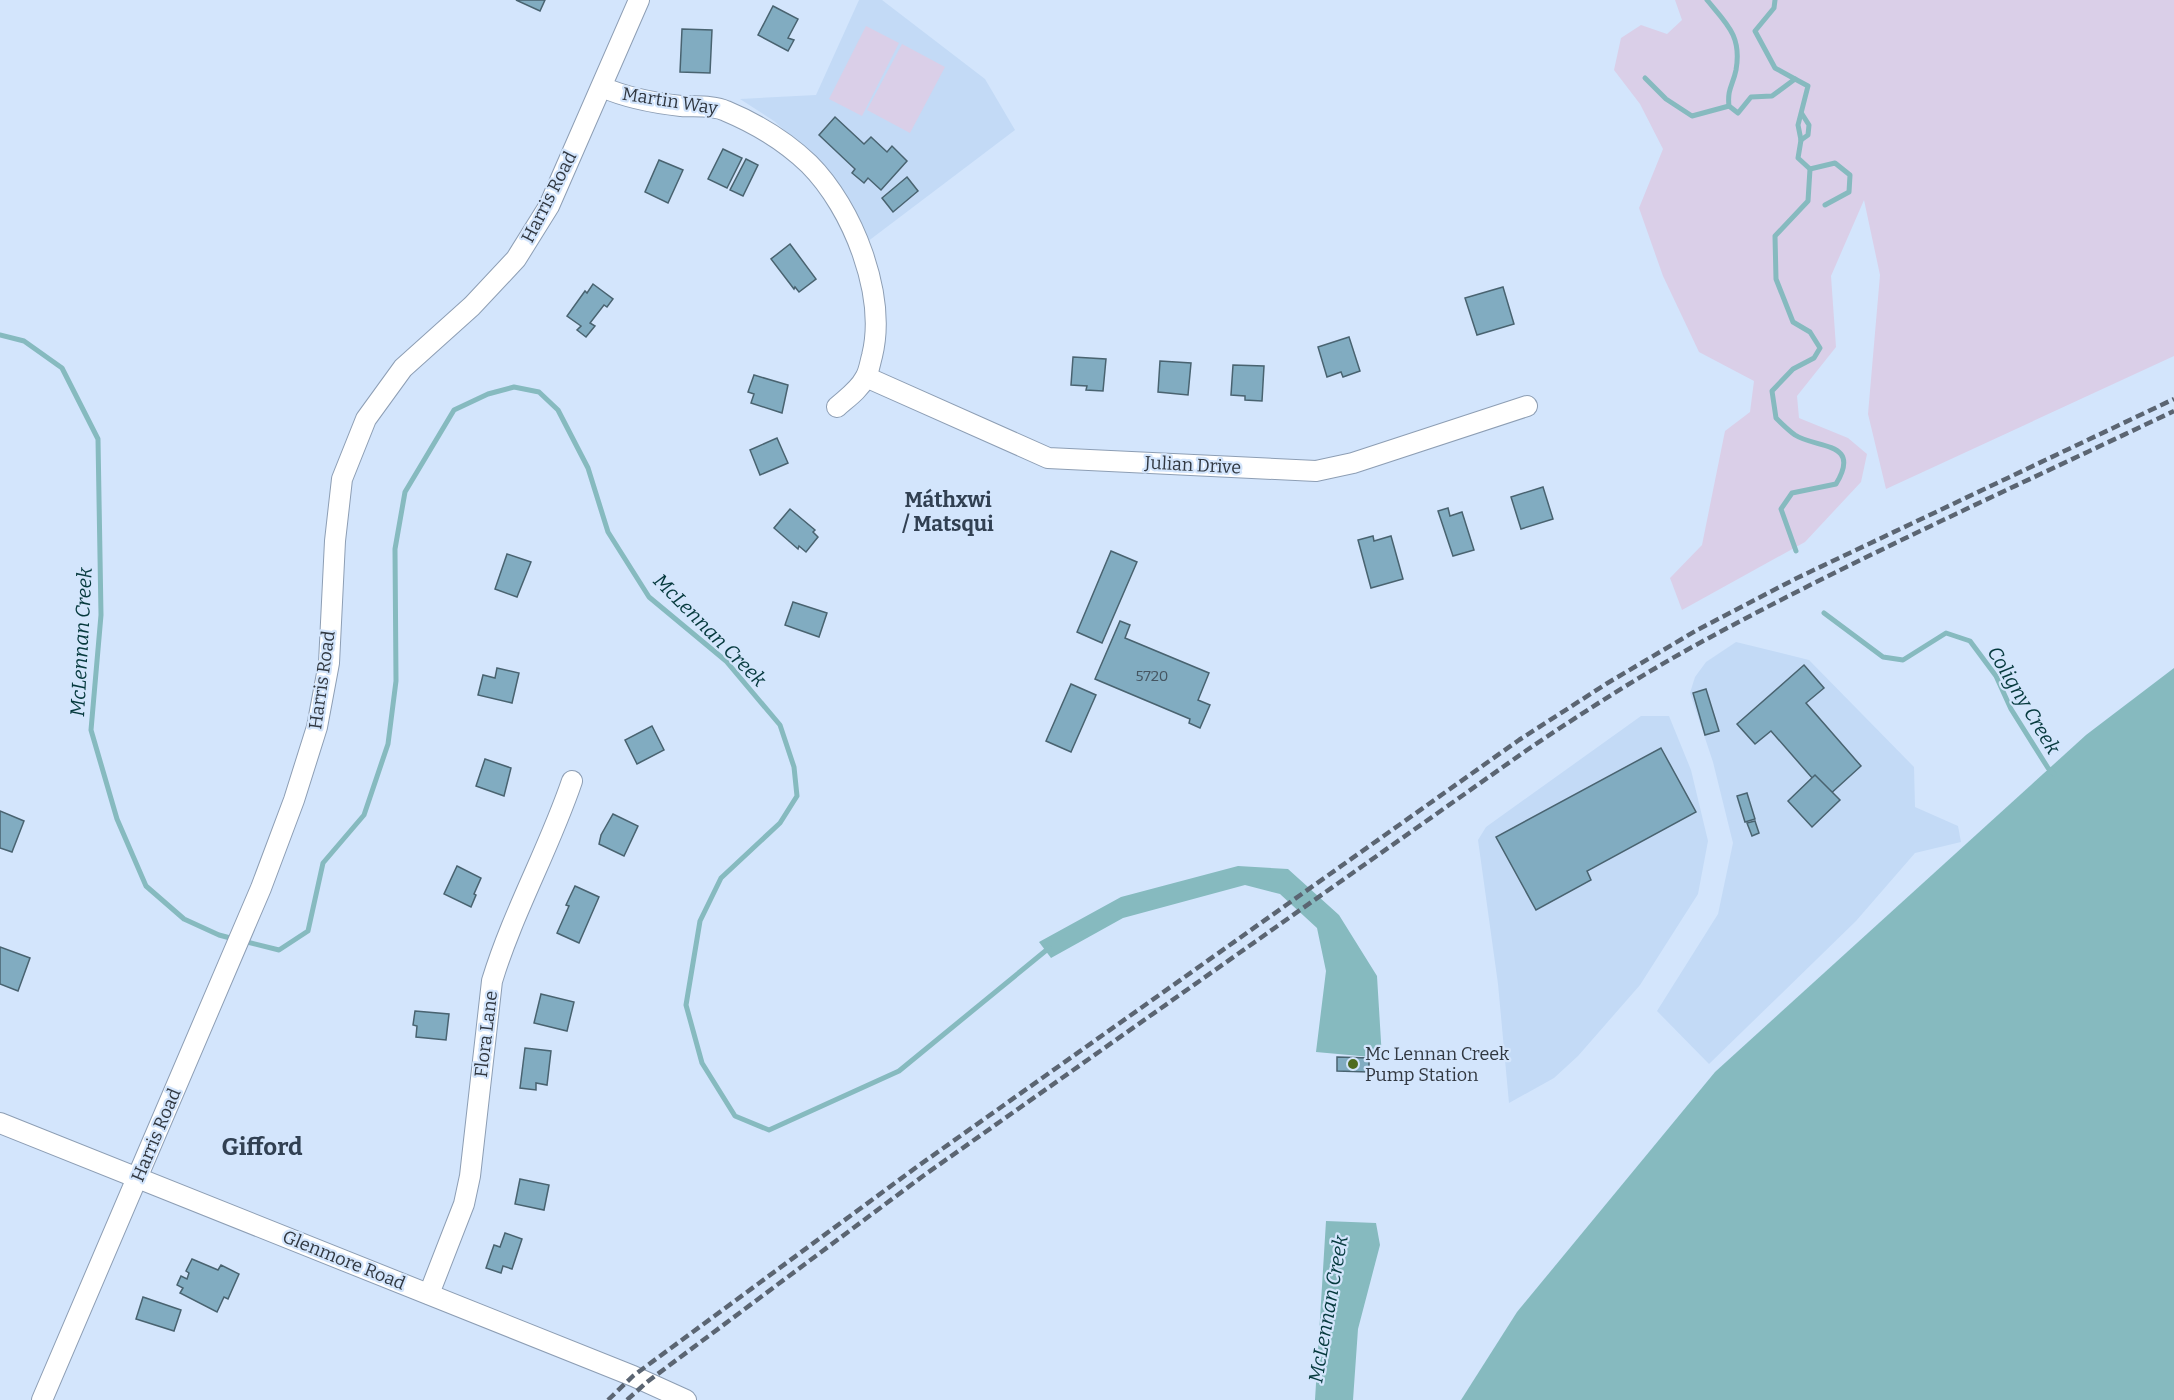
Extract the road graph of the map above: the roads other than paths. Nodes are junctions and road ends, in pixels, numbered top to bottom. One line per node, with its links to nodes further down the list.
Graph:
1 (639, 0): 2 (street, Harris Road)
2 (602, 87): 3 (street, Martin Way); 8 (street, Harris Road)
3 (867, 377): 4 (street, Julian Drive); 5 (street)
4 (1527, 406)
5 (837, 407)
6 (572, 781): 9 (street, Flora Lane)
7 (0, 1124): 8 (street, Glenmore Road)
8 (137, 1178): 9 (street, Glenmore Road); 10 (street, Harris Road)
9 (429, 1294): 11 (street, Glenmore Road)
10 (42, 1400)
11 (686, 1400)

